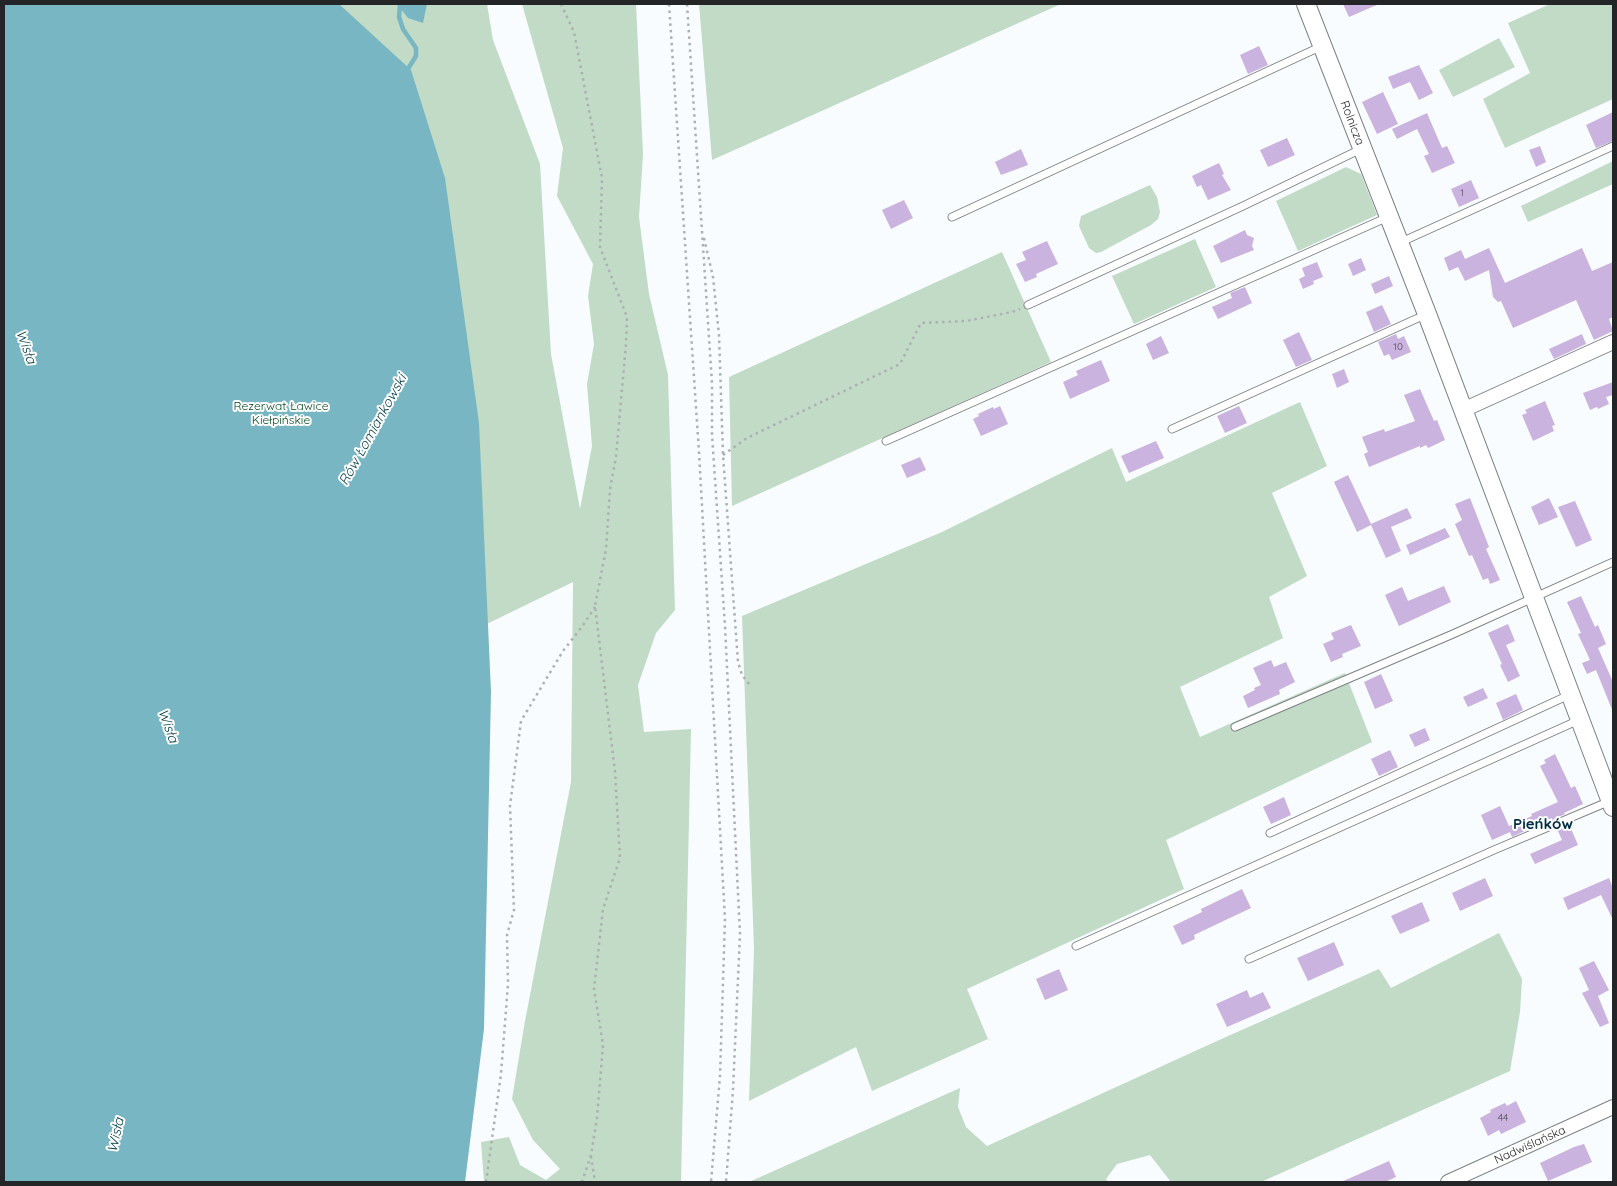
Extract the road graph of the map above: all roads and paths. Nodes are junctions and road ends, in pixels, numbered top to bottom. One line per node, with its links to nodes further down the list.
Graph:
1 (561, 4): 21 (path)
2 (669, 4): 35 (path)
3 (687, 4): 10 (path)
4 (1306, 4): 5 (street, Rolnicza)
5 (1322, 46): 7 (street, Rolnicza); 8 (lane)
6 (1613, 146): 11 (lane)
7 (1362, 148): 9 (street, Rolnicza); 12 (lane)
8 (952, 217)
9 (1388, 217): 11 (street, Rolnicza); 17 (lane)
10 (702, 229): 18 (path); 36 (path)
11 (1398, 243): 13 (street, Rolnicza)
12 (1028, 305): 18 (path)
13 (1427, 314): 15 (street, Rolnicza); 16 (lane)
14 (1613, 342): 15 (street)
15 (1463, 410): 20 (street, Rolnicza)
16 (1172, 429)
17 (886, 440)
18 (723, 455): 22 (path)
19 (1613, 562): 20 (lane)
20 (1533, 597): 23 (street, Rolnicza); 25 (lane)
21 (595, 606): 31 (path); 32 (path)
22 (750, 686)
23 (1570, 695): 24 (street, Rolnicza); 27 (lane)
24 (1580, 720): 26 (street, Rolnicza); 28 (lane)
25 (1235, 727)
26 (1612, 804): 29 (lane)
27 (1270, 833)
28 (1076, 946)
29 (1249, 959)
30 (1613, 1107): 37 (street, Nadwiślańska)
31 (591, 1155): 33 (path); 34 (path)
32 (486, 1182)
33 (582, 1182)
34 (594, 1182)
35 (710, 1182)
36 (726, 1182)
37 (1448, 1182)

